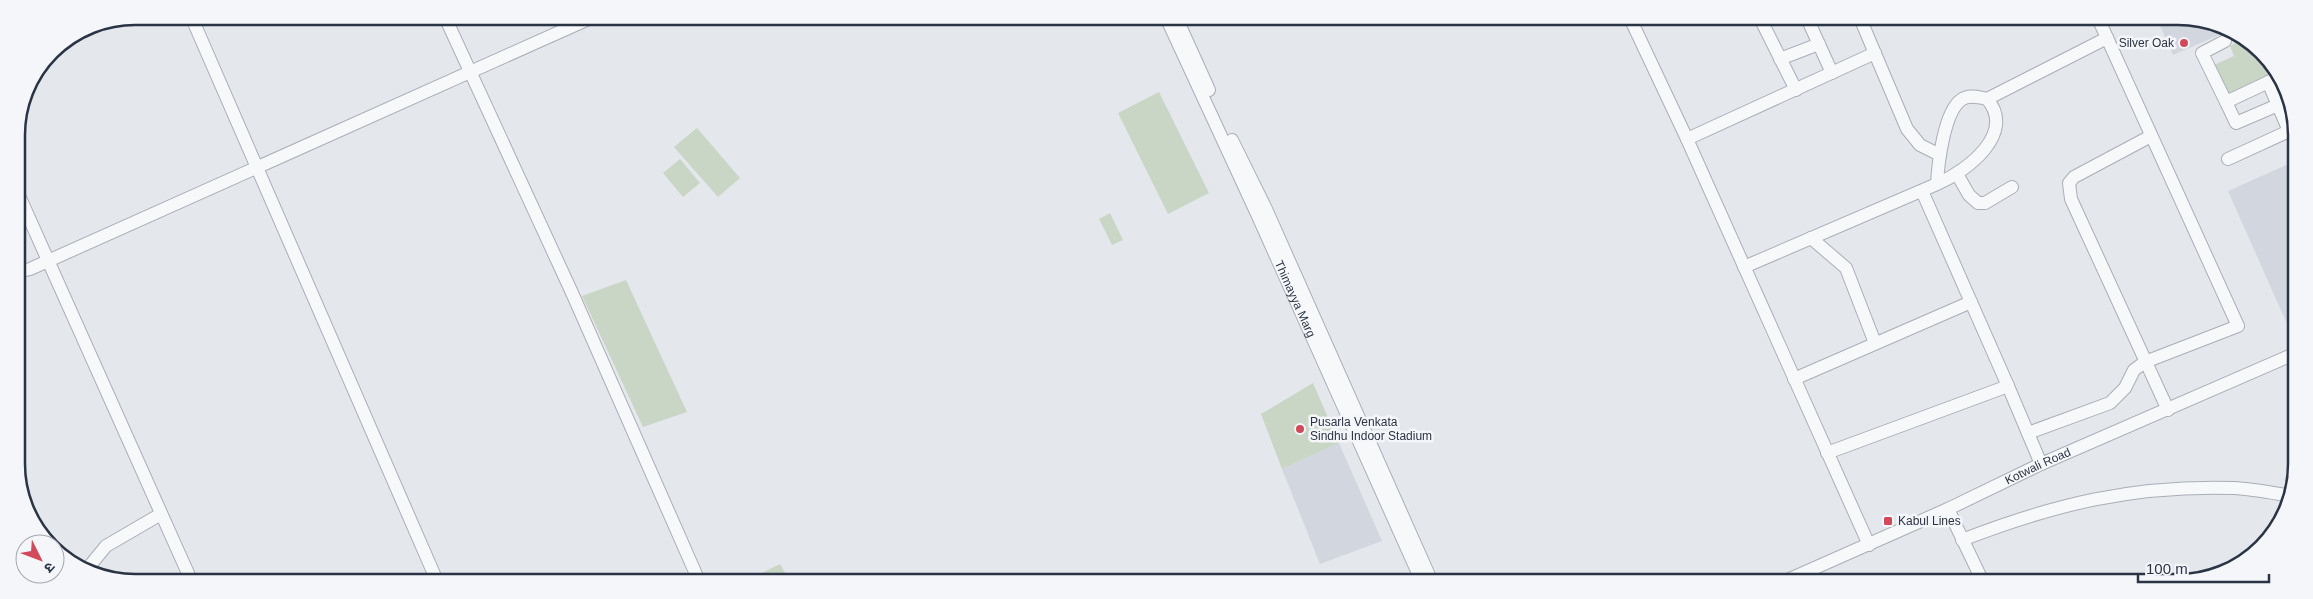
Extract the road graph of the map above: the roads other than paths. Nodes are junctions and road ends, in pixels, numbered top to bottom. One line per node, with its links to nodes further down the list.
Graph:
1 (195, 25): 29 (street)
2 (448, 25): 16 (street)
3 (575, 25): 16 (street)
4 (1170, 25): 35 (street, Thimayya Marg)
5 (1180, 25): 35 (street, Thimayya Marg)
6 (1633, 25): 26 (street)
7 (1763, 25): 15 (street)
8 (1810, 25): 13 (street)
9 (1863, 25): 14 (street)
10 (2101, 25): 11 (street)
11 (2107, 38): 20 (street); 25 (street)
12 (2225, 41): 21 (street)
13 (1819, 44): 15 (street); 17 (street)
14 (1875, 53): 17 (street); 27 (street)
15 (1780, 59): 19 (street)
16 (469, 73): 29 (street); 58 (street)
17 (1832, 73): 19 (street)
18 (2272, 80): 21 (street); 22 (street)
19 (1796, 90): 26 (street)
20 (1987, 100): 27 (street); 30 (street)
21 (2226, 102): 22 (street)
22 (2278, 105): 23 (street)
23 (2287, 121)
24 (2288, 132): 28 (street)
25 (2152, 136): 43 (street); 43 (street)
26 (1687, 140): 38 (street)
27 (1940, 155): 31 (street)
28 (2228, 159)
29 (256, 168): 37 (street); 57 (street)
30 (1956, 174): 31 (street); 32 (street)
31 (1937, 184): 33 (street)
32 (2012, 187)
33 (1922, 191): 36 (street); 40 (street)
34 (25, 209): 37 (street)
35 (1262, 212): 59 (street, Thimayya Marg); 60 (street, Thimayya Marg)
36 (1811, 238): 38 (street); 41 (street)
37 (47, 260): 39 (street); 52 (street)
38 (1744, 267): 44 (street)
39 (25, 270)
40 (1970, 302): 41 (street); 45 (street)
41 (1876, 343): 44 (street)
42 (2288, 357): 46 (street, Kotwali Road)
43 (2145, 362): 46 (street); 47 (street)
44 (1794, 379): 48 (street)
45 (2008, 386): 47 (street); 48 (street)
46 (2168, 410): 49 (street, Kotwali Road)
47 (2028, 433): 49 (street)
48 (1827, 453): 54 (street)
49 (2041, 464): 51 (street, Kotwali Road)
50 (2283, 495): 53 (street)
51 (1948, 509): 53 (street); 54 (street, Kotwali Road)
52 (161, 514): 55 (street); 56 (street)
53 (1962, 540): 62 (street)
54 (1869, 545): 61 (street, Kotwali Road)
55 (91, 565)
56 (188, 574)
57 (434, 574)
58 (696, 574)
59 (1419, 574)
60 (1428, 574)
61 (1802, 574)
62 (1979, 574)

